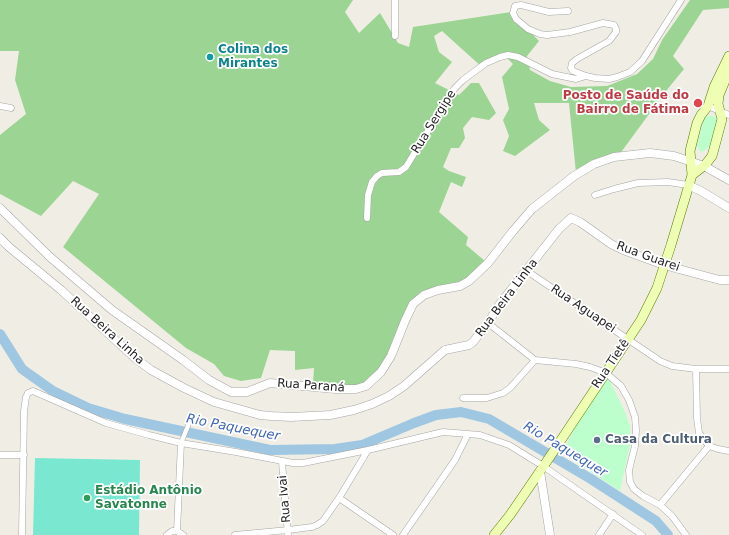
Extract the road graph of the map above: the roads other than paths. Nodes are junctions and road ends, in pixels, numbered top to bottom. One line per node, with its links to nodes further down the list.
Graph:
1 (394, 0): 4 (street)
2 (681, 0): 7 (street, Rua Sergipe)
3 (568, 11): 7 (street)
4 (396, 36)
5 (729, 56): 8 (main road)
6 (729, 71): 8 (main road)
7 (586, 76): 21 (street, Rua Sergipe)
8 (717, 88): 10 (main road, Rua Tietê); 12 (main road)
9 (0, 106): 11 (street)
10 (708, 106): 12 (street); 13 (main road, Rua Tietê)
11 (11, 108)
12 (725, 113): 14 (main road)
13 (690, 161): 14 (street, Rua Paraná); 15 (main road, Rua Tietê); 19 (street, Rua Paraná)
14 (704, 166): 15 (main road); 16 (street, Rua Paraná)
15 (692, 174): 17 (main road, Rua Tietê)
16 (729, 180)
17 (688, 185): 18 (street); 20 (street); 24 (main road, Rua Tietê)
18 (595, 195)
19 (0, 208)
20 (729, 208)
21 (367, 218)
22 (574, 218): 24 (street, Rua Guarei); 25 (street, Rua Beira Linha)
23 (0, 238): 27 (street, Rua Beira Linha)
24 (664, 265): 26 (street, Rua Guarei); 28 (main road, Rua Tietê)
25 (526, 271): 27 (street, Rua Beira Linha); 28 (street, Rua Aguapei)
26 (729, 280)
27 (488, 323): 29 (street)
28 (628, 339): 30 (street, Rua Aguapei); 32 (main road, Rua Tietê)
29 (535, 360): 32 (street); 33 (street)
30 (696, 368): 31 (street, Rua Aguapei); 37 (street)
31 (729, 369)
32 (606, 373): 43 (main road, Rua Tietê); 45 (street)
33 (463, 398)
34 (190, 421): 36 (street)
35 (468, 434): 38 (street); 43 (street); 54 (street)
36 (181, 443): 41 (street); 42 (street); 47 (street)
37 (709, 446): 39 (street); 45 (street)
38 (368, 450): 42 (street); 44 (street)
39 (729, 451)
40 (0, 455): 41 (street)
41 (24, 455): 49 (street)
42 (282, 462): 48 (street, Rua Ivai)
43 (544, 466): 46 (street); 55 (main road, Rua Tietê); 56 (street)
44 (339, 498): 48 (street); 53 (street)
45 (660, 505): 59 (street)
46 (613, 514): 57 (street); 58 (street)
47 (177, 530): 50 (street); 51 (street)
48 (288, 532): 52 (street)
49 (22, 535)
50 (167, 535)
51 (183, 535)
52 (235, 535)
53 (393, 535)
54 (403, 535)
55 (494, 535)
56 (550, 535)
57 (599, 535)
58 (642, 535)
59 (686, 535)

